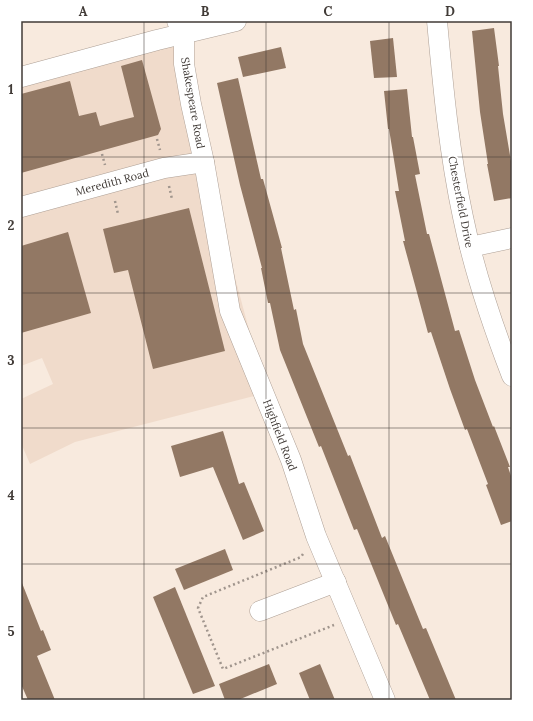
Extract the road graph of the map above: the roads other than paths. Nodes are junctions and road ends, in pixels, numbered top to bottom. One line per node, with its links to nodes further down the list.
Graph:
1 (236, 21): 3 (street)
2 (437, 21): 8 (street, Chesterfield Drive)
3 (180, 27): 4 (street); 5 (street, Shakespeare Road)
4 (21, 77)
5 (204, 162): 6 (street, Meredith Road); 10 (street, Highfield Road)
6 (21, 207)
7 (512, 238): 8 (street)
8 (470, 247): 9 (street, Chesterfield Drive)
9 (512, 376)
10 (336, 582): 11 (street); 12 (street, Highfield Road)
11 (260, 611)
12 (385, 700)

